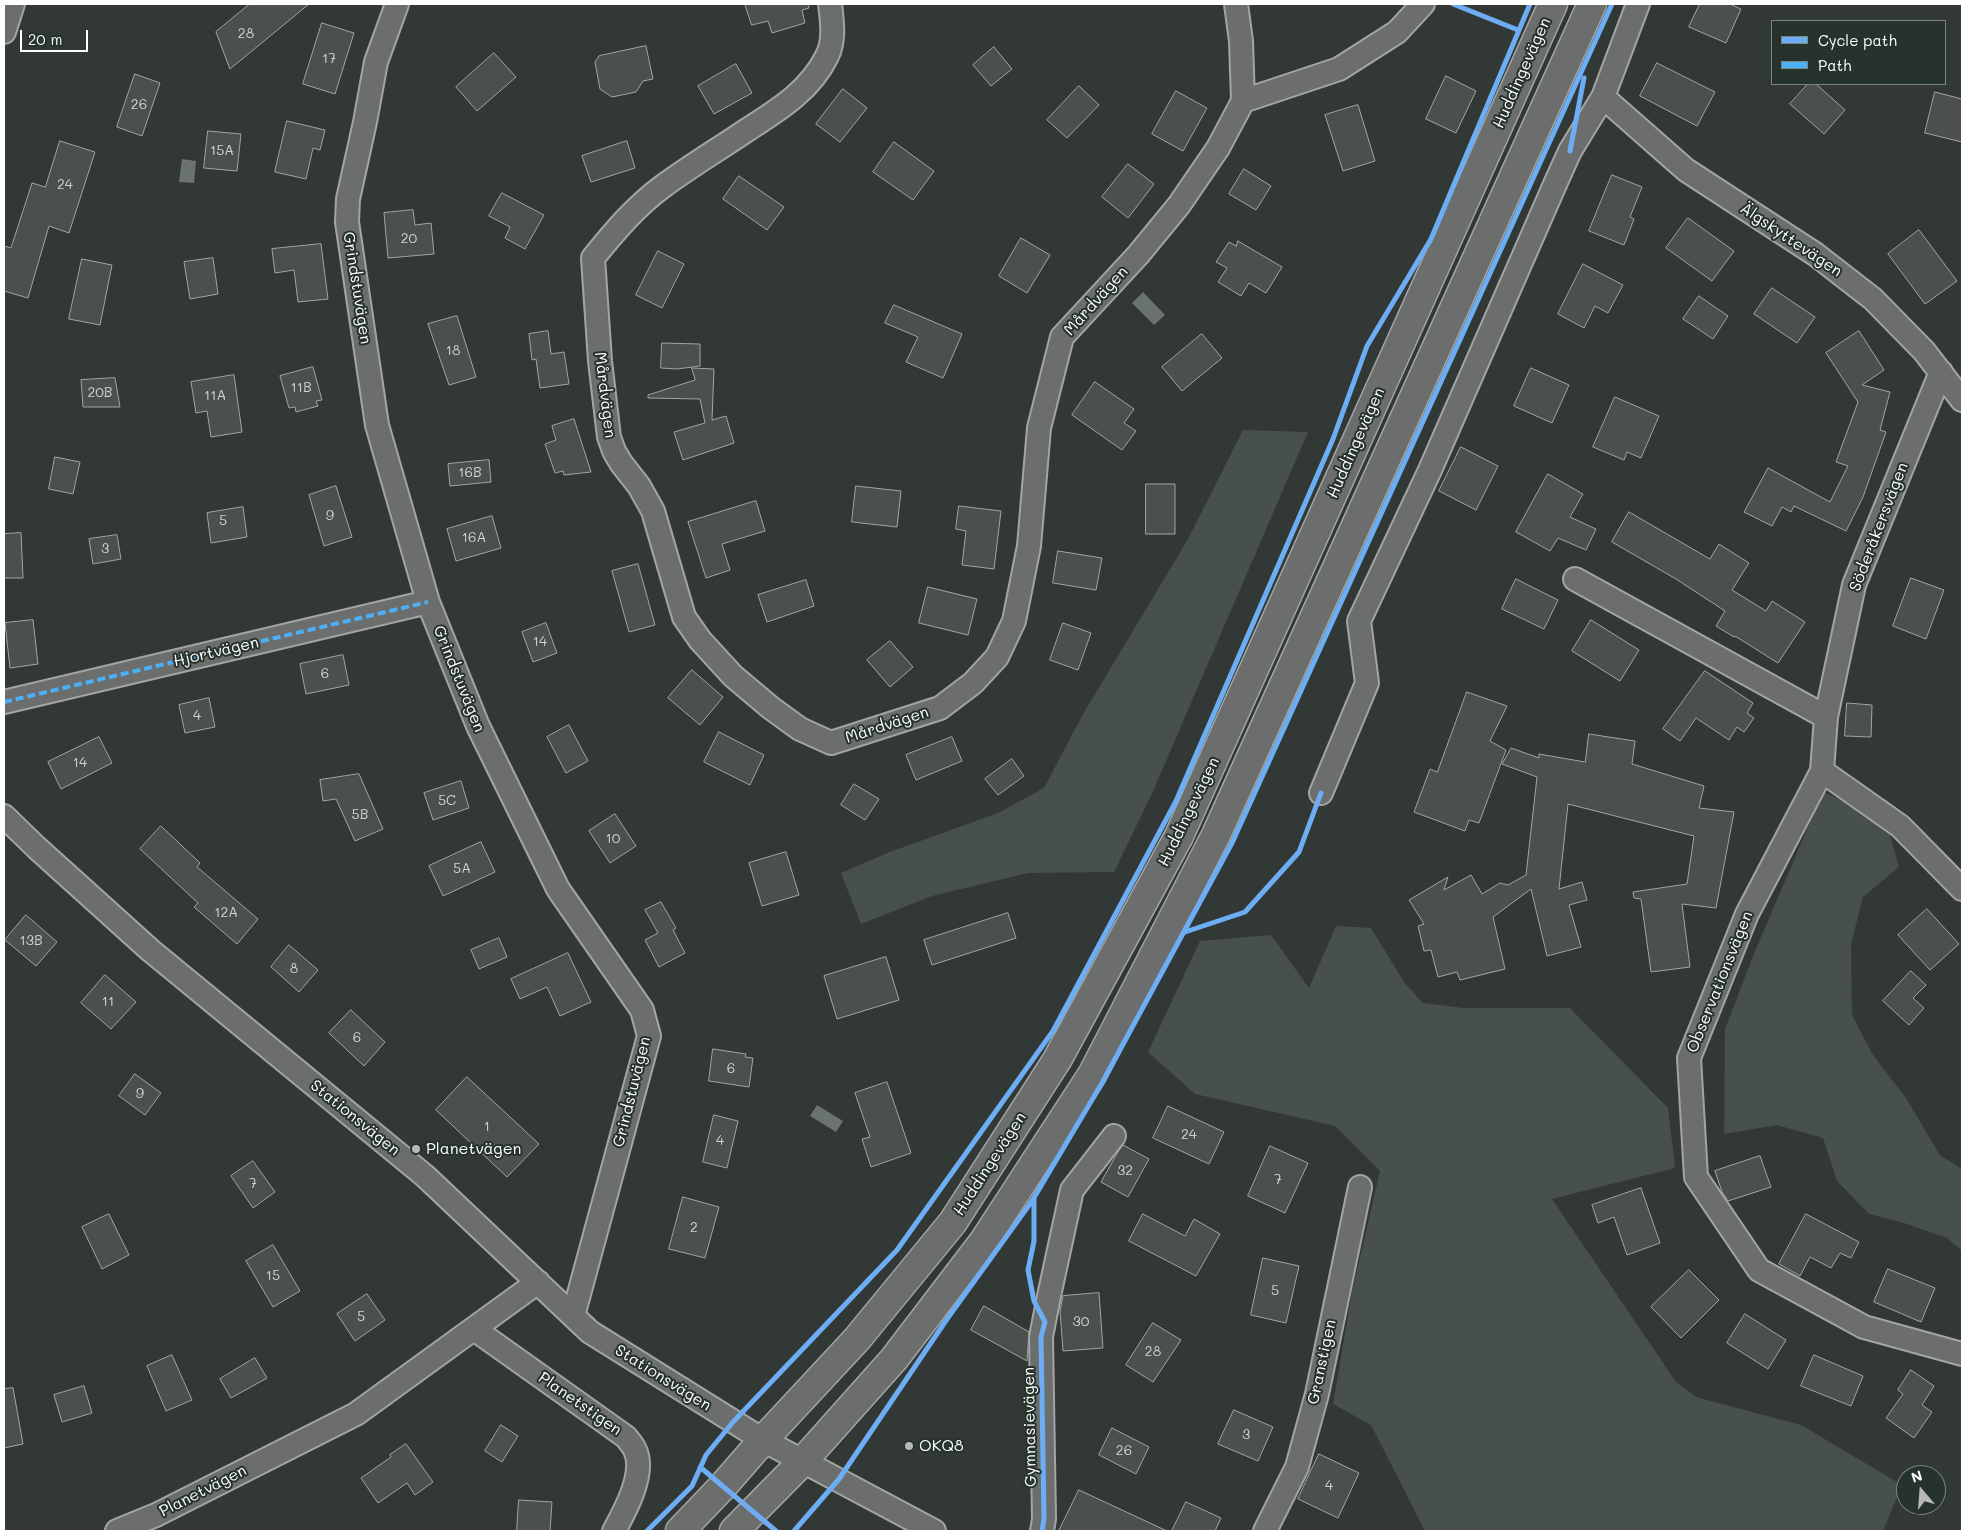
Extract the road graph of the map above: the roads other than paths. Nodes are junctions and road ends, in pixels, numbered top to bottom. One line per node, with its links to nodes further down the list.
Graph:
1 (12, 4): 9 (street)
2 (397, 4): 15 (street, Grindstuvägen)
3 (830, 4): 11 (street, Mårdvägen)
4 (1236, 4): 11 (street)
5 (1423, 4): 11 (street)
6 (1553, 4): 28 (main road, Huddingevägen)
7 (1592, 4): 29 (main road, Huddingevägen)
8 (1638, 4): 10 (street)
9 (4, 32)
10 (1603, 97): 12 (street, Älgskyttevägen); 19 (street)
11 (1243, 101)
12 (1941, 372): 13 (street, Älgskyttevägen); 17 (street, Söderåkersvägen)
13 (1962, 400)
14 (1575, 579): 17 (street)
15 (428, 602): 16 (street, Hjortvägen); 25 (street, Grindstuvägen)
16 (4, 702)
17 (1826, 717): 18 (street, Söderåkersvägen)
18 (1822, 771): 21 (street); 27 (street, Observationsvägen)
19 (1321, 793)
20 (4, 816): 24 (street, Stationsvägen)
21 (1962, 889)
22 (1114, 1136): 35 (street, Gymnasievägen)
23 (1360, 1187): 36 (street, Granstigen)
24 (538, 1282): 25 (street, Stationsvägen); 26 (street, Planetvägen)
25 (573, 1316): 28 (street, Stationsvägen)
26 (474, 1329): 30 (street, Planetvägen); 31 (street, Planetstigen)
27 (1962, 1354)
28 (763, 1440): 29 (street, Stationsvägen); 32 (main road, Huddingevägen)
29 (803, 1460): 33 (main road, Huddingevägen); 34 (street, Stationsvägen)
30 (117, 1531)
31 (614, 1531)
32 (680, 1531)
33 (734, 1531)
34 (934, 1531)
35 (1042, 1531)
36 (1265, 1531)

